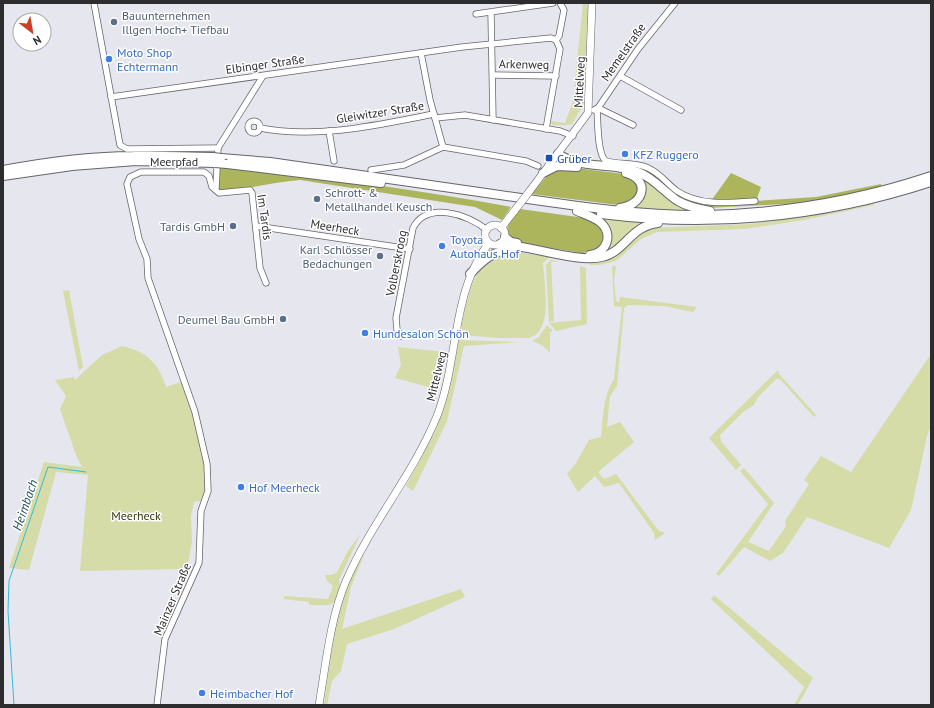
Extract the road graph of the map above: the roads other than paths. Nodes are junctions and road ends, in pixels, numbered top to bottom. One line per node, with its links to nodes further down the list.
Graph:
1 (94, 3): 15 (street, Meerpfad)
2 (553, 3): 6 (street)
3 (560, 3): 8 (street)
4 (592, 3): 16 (main road, Mittelweg)
5 (675, 3): 14 (street, Memelstraße)
6 (491, 13): 7 (street); 9 (street)
7 (476, 14)
8 (556, 40): 9 (street, Elbinger Straße); 13 (street)
9 (492, 44): 10 (street, Elbinger Straße); 11 (street)
10 (421, 53): 12 (street, Elbinger Straße); 18 (street)
11 (493, 75): 13 (street, Arkenweg); 19 (street)
12 (263, 76): 15 (street, Elbinger Straße); 26 (street)
13 (556, 76): 22 (street)
14 (620, 76): 16 (street, Memelstraße); 17 (street)
15 (111, 97): 26 (street, Meerpfad)
16 (594, 109): 20 (street, Mittelweg); 24 (main road, Mittelweg); 39 (street, Mittelweg)
17 (681, 110)
18 (434, 116): 19 (street, Gleiwitzer Straße); 23 (street, Gleiwitzer Straße); 25 (street)
19 (492, 120): 22 (street, Gleiwitzer Straße)
20 (633, 125)
21 (260, 128): 23 (street, Gleiwitzer Straße)
22 (546, 129): 24 (street, Gleiwitzer Straße)
23 (328, 131): 30 (street, Gleiwitzer Straße)
24 (572, 136): 27 (main road, Mittelweg)
25 (442, 147): 33 (street); 34 (street)
26 (218, 148): 38 (street, Meerpfad)
27 (556, 157): 31 (highway); 34 (main road, Mittelweg); 42 (highway)
28 (214, 160): 29 (highway, bridge); 32 (highway); 35 (highway)
29 (224, 161): 40 (highway); 41 (highway)
30 (334, 161)
31 (564, 166): 34 (highway); 40 (highway)
32 (3, 170)
33 (371, 170)
34 (541, 170): 45 (main road, Mittelweg, bridge)
35 (3, 176)
36 (931, 176): 42 (highway)
37 (931, 182): 43 (highway)
38 (216, 188): 44 (street, Im Tardis); 54 (street, Meerpfad)
39 (755, 201)
40 (607, 210): 42 (highway)
41 (577, 211): 43 (highway); 47 (highway)
42 (727, 214)
43 (678, 220): 49 (highway)
44 (256, 226): 50 (street, Meerheck); 52 (street, Im Tardis)
45 (501, 228): 46 (main road); 47 (main road)
46 (487, 230): 48 (main road); 50 (street, Volberskroog)
47 (502, 241): 48 (main road); 49 (highway)
48 (489, 243): 51 (main road, Mittelweg)
49 (529, 248): 51 (highway)
50 (410, 249): 53 (street, Volberskroog)
51 (470, 274): 56 (main road, Mittelweg)
52 (266, 283)
53 (401, 336)
54 (178, 362): 55 (street, Mainzer Straße)
55 (156, 705)
56 (319, 705)

